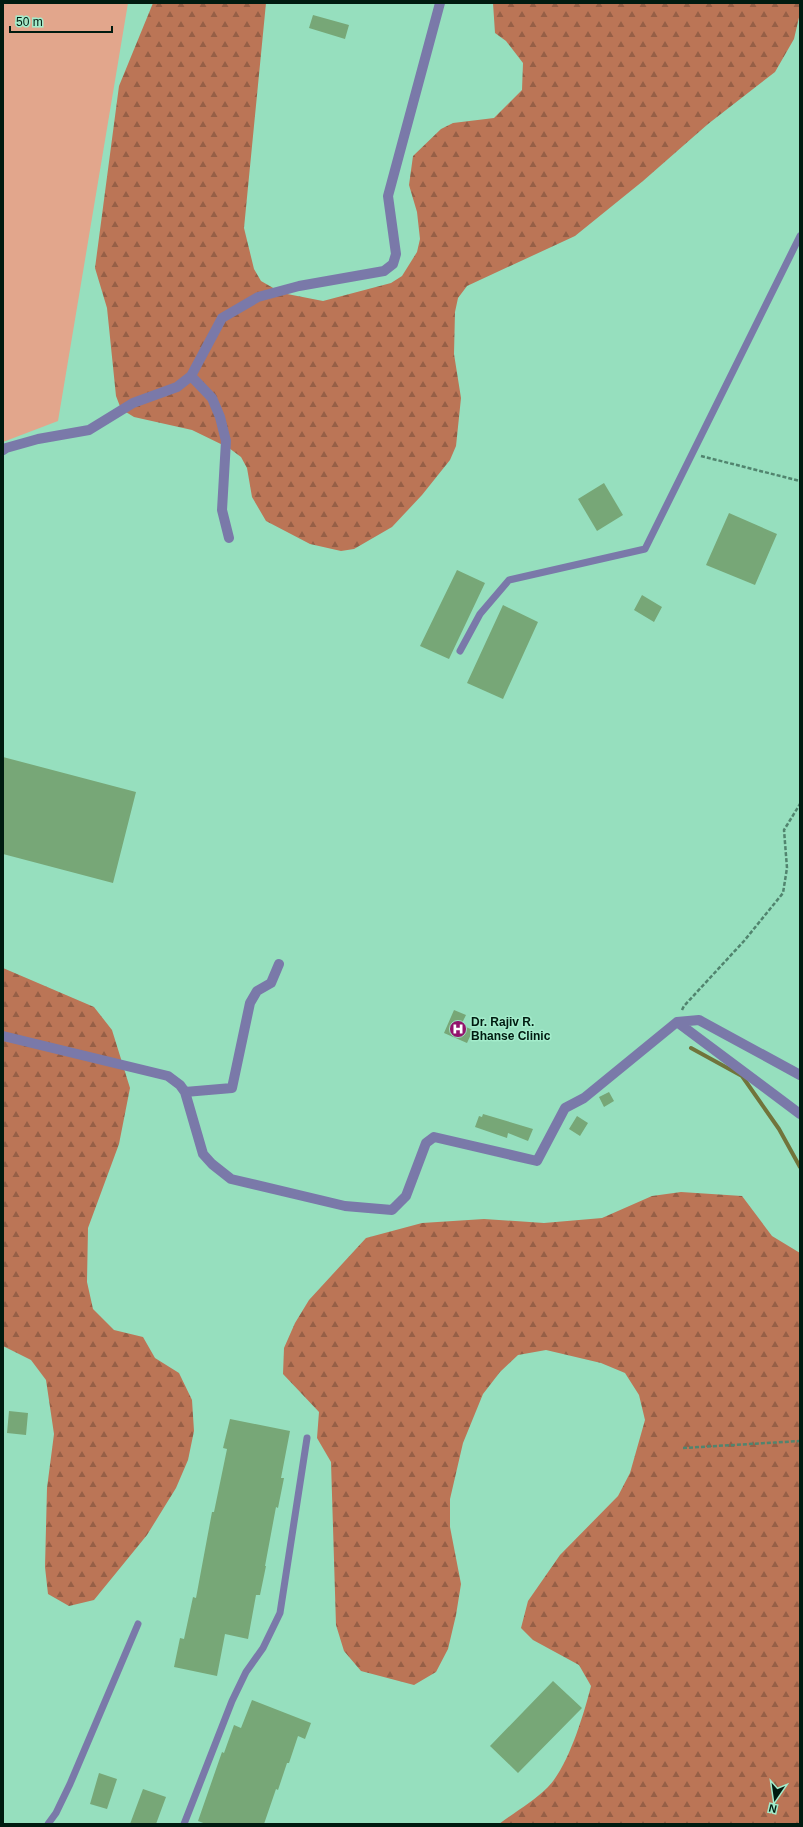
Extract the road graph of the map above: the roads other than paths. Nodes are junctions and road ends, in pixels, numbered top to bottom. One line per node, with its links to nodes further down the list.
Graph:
1 (440, 3): 3 (street)
2 (800, 236): 6 (lane)
3 (191, 376): 4 (street); 5 (street)
4 (3, 450)
5 (229, 538)
6 (460, 651)
7 (279, 964): 11 (street)
8 (677, 1022): 10 (street); 11 (street); 12 (street)
9 (3, 1036): 11 (street)
10 (800, 1075)
11 (185, 1092)
12 (800, 1114)
13 (307, 1438): 16 (lane)
14 (138, 1624): 15 (lane)
15 (48, 1824)
16 (184, 1824)

